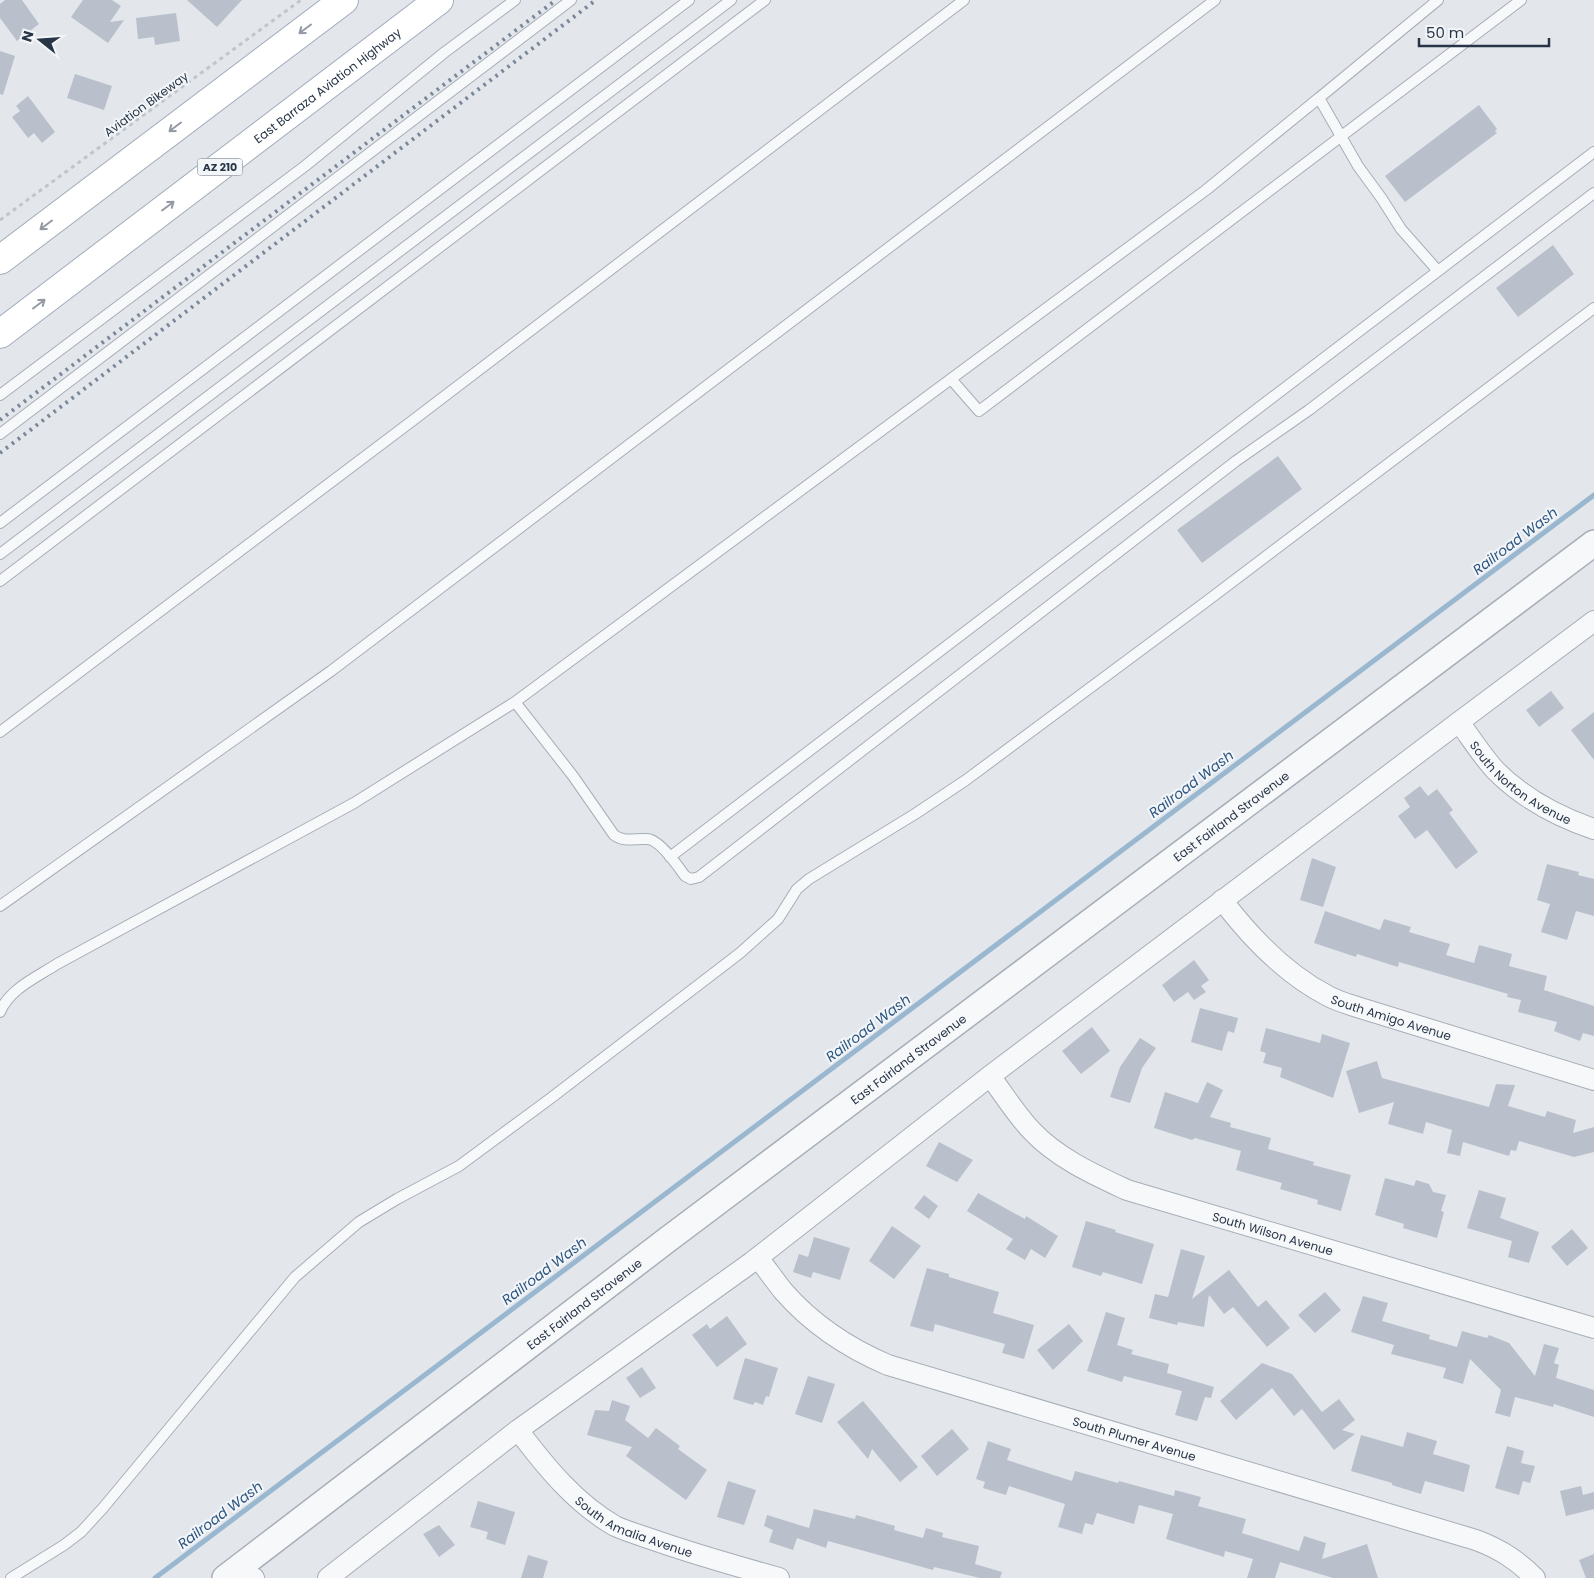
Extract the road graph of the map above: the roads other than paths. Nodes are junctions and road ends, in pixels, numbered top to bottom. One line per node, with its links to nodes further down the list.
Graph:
1 (344, 0): 16 (main road, one-way to 16)
2 (439, 0): 19 (main road, East Barraza Aviation Highway / AZ 210, one-way to 2)
3 (515, 0): 21 (lane)
4 (571, 0): 22 (lane)
5 (689, 0): 23 (lane)
6 (731, 0): 25 (lane)
7 (765, 0): 26 (lane)
8 (964, 0): 30 (lane)
9 (1215, 0): 34 (lane)
10 (1438, 0): 12 (lane)
11 (1521, 0): 13 (lane)
12 (1319, 98): 13 (lane); 20 (lane)
13 (1341, 136): 17 (lane); 20 (lane)
14 (1594, 152): 17 (lane)
15 (1594, 193): 32 (lane)
16 (0, 260)
17 (1438, 271): 32 (lane)
18 (1594, 308): 42 (lane)
19 (0, 334)
20 (951, 379): 28 (lane)
21 (0, 396)
22 (0, 434)
23 (0, 523)
24 (1594, 543): 41 (street, East Fairland Stravenue)
25 (0, 554)
26 (0, 581)
27 (1594, 621): 29 (street)
28 (515, 702): 32 (lane); 35 (lane)
29 (1459, 722): 31 (street, South Norton Avenue); 33 (street)
30 (0, 732)
31 (1594, 829)
32 (670, 857)
33 (1222, 900): 36 (street); 37 (street, South Amigo Avenue)
34 (0, 906)
35 (0, 1012)
36 (990, 1076): 38 (street); 39 (street, South Wilson Avenue)
37 (1594, 1080)
38 (758, 1258): 40 (street); 45 (street, South Plumer Avenue)
39 (1594, 1328)
40 (518, 1430): 43 (street); 44 (street, South Amalia Avenue)
41 (238, 1576)
42 (11, 1578)
43 (328, 1578)
44 (779, 1578)
45 (1535, 1578)

